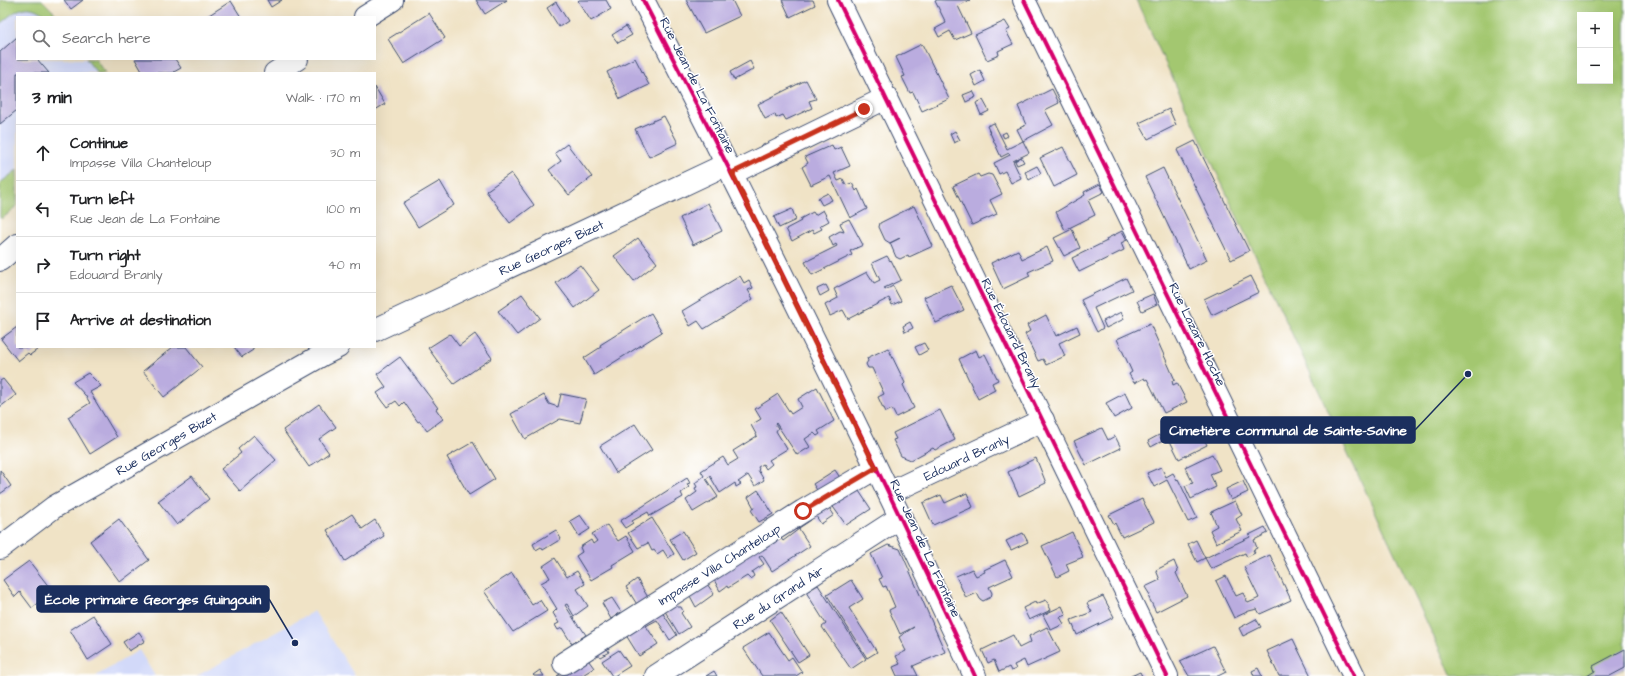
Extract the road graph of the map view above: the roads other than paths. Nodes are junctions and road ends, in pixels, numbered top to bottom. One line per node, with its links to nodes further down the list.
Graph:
1 (392, 0): 5 (street)
2 (643, 0): 9 (street, Rue Jean de La Fontaine)
3 (838, 0): 8 (street, Rue Édouard Branly)
4 (1024, 0): 23 (street, Rue Lazare Hoche)
5 (367, 16)
6 (295, 60): 7 (street)
7 (277, 72)
8 (886, 98): 9 (street); 14 (street, Rue Édouard Branly)
9 (729, 169): 12 (street, Rue Georges Bizet); 15 (street, Rue Jean de La Fontaine)
10 (16, 246): 11 (street)
11 (0, 260)
12 (376, 330)
13 (336, 348): 18 (street, Rue Georges Bizet)
14 (1043, 420): 16 (street, Edouard Branly); 22 (street, Rue Édouard Branly)
15 (876, 468): 16 (street, Rue Jean de La Fontaine); 19 (street, Impasse Villa Chanteloup)
16 (889, 493): 17 (street, Rue Jean de La Fontaine)
17 (901, 517): 20 (street, Rue du Grand Air); 21 (street, Rue Jean de La Fontaine)
18 (0, 548)
19 (564, 662)
20 (656, 676)
21 (975, 676)
22 (1167, 676)
23 (1354, 676)

